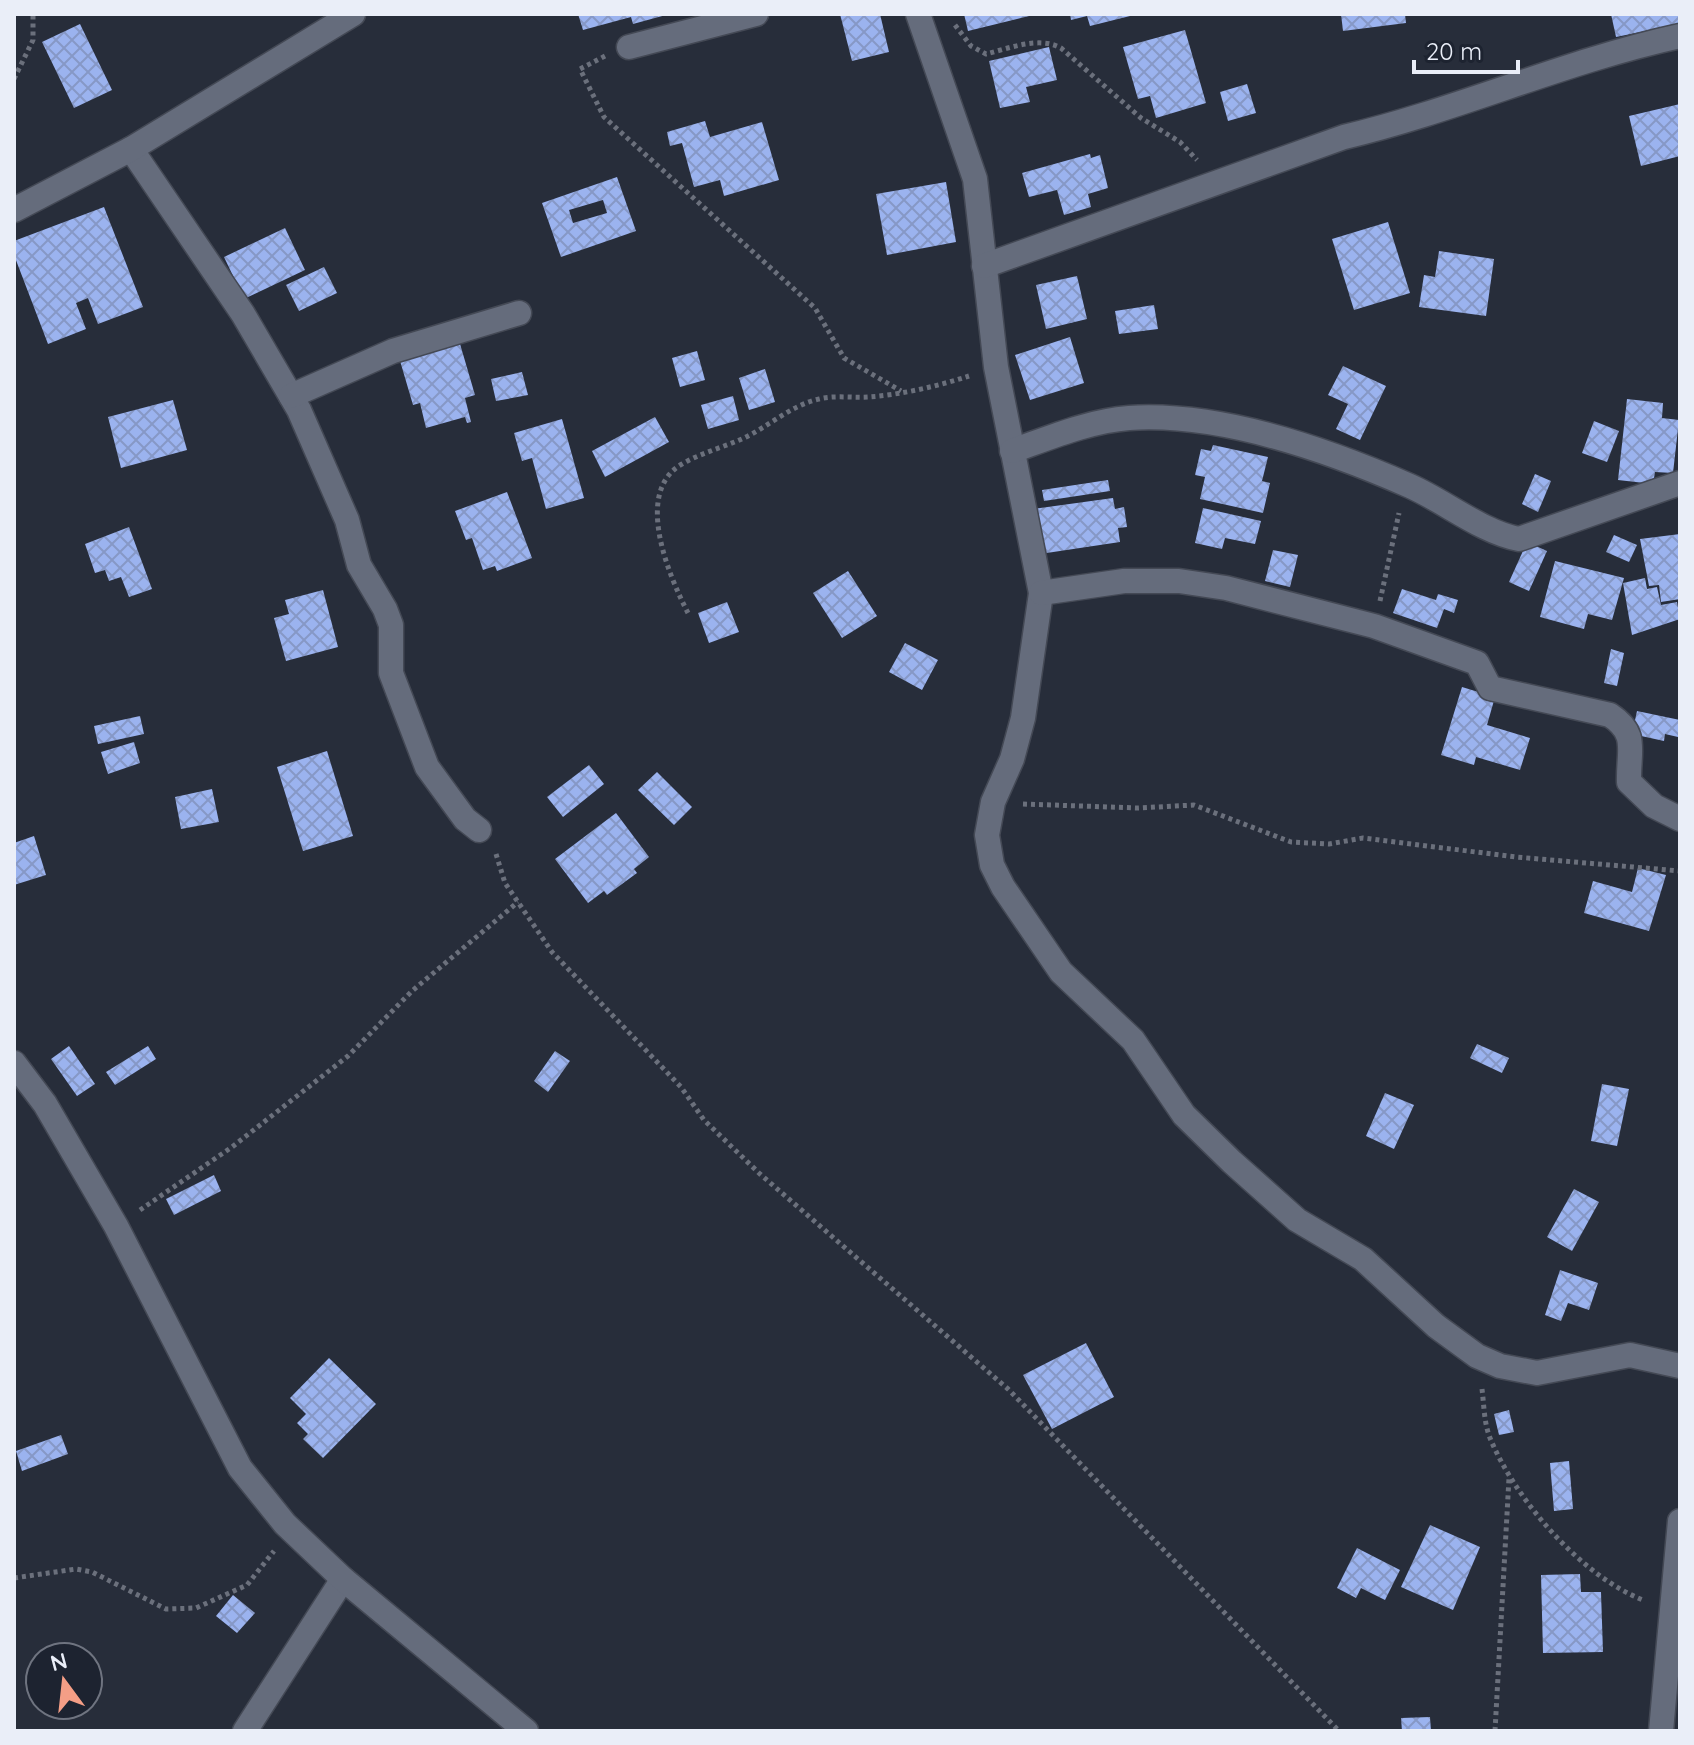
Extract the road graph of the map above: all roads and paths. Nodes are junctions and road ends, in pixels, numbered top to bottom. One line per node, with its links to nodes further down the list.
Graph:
1 (33, 14): 9 (path)
2 (353, 14): 10 (street)
3 (756, 14): 7 (street)
4 (918, 14): 13 (street)
5 (947, 14): 11 (path)
6 (1680, 36): 11 (street)
7 (629, 47)
8 (580, 69): 16 (path)
9 (14, 79)
10 (131, 149): 12 (street); 17 (street)
11 (1219, 184): 13 (street)
12 (14, 210)
13 (984, 266): 15 (street)
14 (519, 313): 17 (street)
15 (996, 367): 16 (path); 18 (street)
16 (901, 391): 22 (path)
17 (291, 396): 26 (street)
18 (1012, 451): 20 (street); 21 (street)
19 (1680, 483): 20 (street)
20 (1412, 487): 23 (path)
21 (1041, 593): 23 (street); 24 (street)
22 (688, 613)
23 (1374, 626): 25 (street)
24 (993, 802): 27 (path); 31 (street)
25 (1680, 819)
26 (479, 830): 28 (path)
27 (1680, 871)
28 (518, 902): 30 (path); 41 (path)
29 (14, 1063): 30 (street)
30 (116, 1226): 35 (street)
31 (1477, 1356): 32 (street); 33 (path)
32 (1680, 1366)
33 (1509, 1477): 38 (path); 42 (path)
34 (1680, 1521): 38 (street)
35 (290, 1530): 36 (path); 37 (street)
36 (14, 1578)
37 (343, 1579): 39 (street); 40 (street)
38 (1671, 1611): 43 (street)
39 (245, 1731)
40 (526, 1731)
41 (1339, 1731)
42 (1495, 1731)
43 (1661, 1731)

